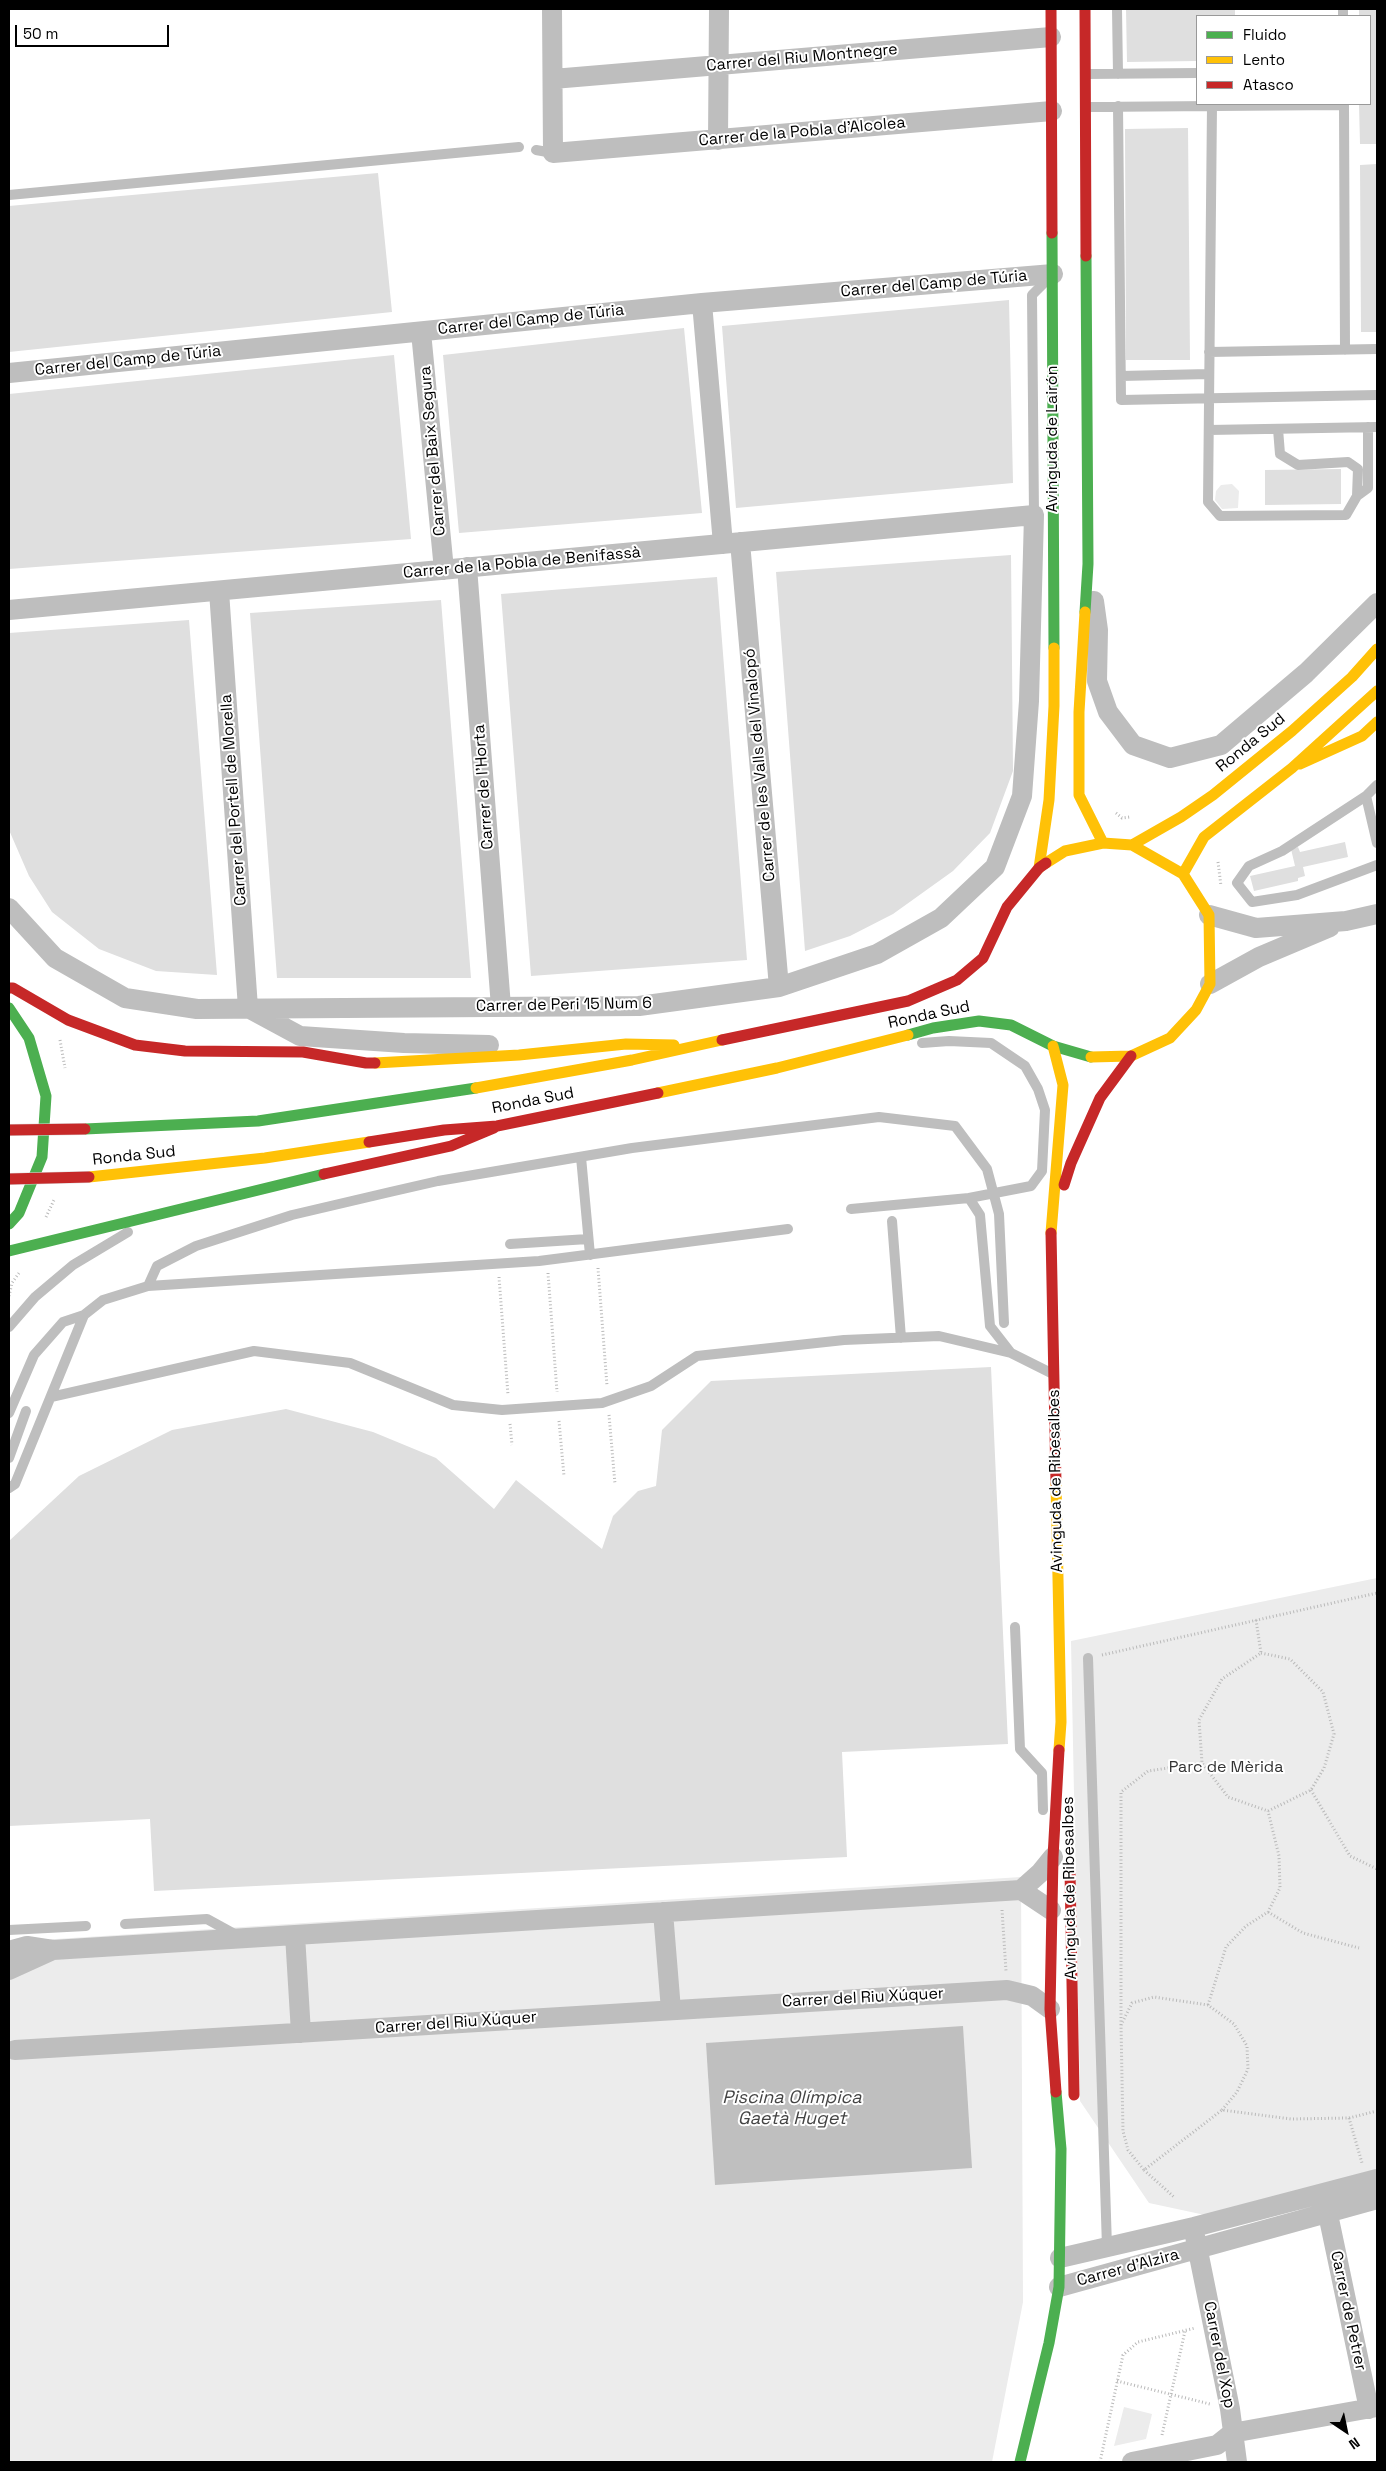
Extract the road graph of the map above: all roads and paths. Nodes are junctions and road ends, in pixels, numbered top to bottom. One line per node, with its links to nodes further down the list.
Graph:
1 (552, 9): 11 (street)
2 (719, 9): 7 (street)
3 (1051, 9): 6 (main road, Avinguda de Lairón)
4 (1085, 9): 9 (main road)
5 (1118, 9): 10 (lane)
6 (1051, 37): 7 (street, Carrer del Riu Montnegre); 16 (main road, Avinguda de Lairón)
7 (718, 65): 11 (street, Carrer del Riu Montnegre); 17 (street)
8 (1196, 73): 10 (lane)
9 (1086, 74): 10 (lane); 15 (main road)
10 (1118, 74)
11 (553, 79): 17 (street, Carrer de la Pobla d'Alcolea)
12 (1344, 105): 14 (lane); 24 (lane)
13 (1118, 106): 14 (lane); 15 (lane); 28 (lane)
14 (1212, 106): 25 (lane)
15 (1086, 107): 38 (main road)
16 (1052, 112): 17 (street, Carrer de la Pobla d'Alcolea); 20 (main road, Avinguda de Lairón)
17 (718, 140)
18 (519, 147): 19 (lane)
19 (9, 195)
20 (1053, 274): 21 (street, Carrer del Camp de Túria); 35 (lane); 37 (main road, Avinguda de Lairón)
21 (702, 303): 22 (street, Carrer del Camp de Túria); 36 (street, Carrer de les Valls del Vinalopó)
22 (421, 332): 26 (street, Carrer del Camp de Túria); 40 (street, Carrer del Baix Segura)
23 (1377, 349): 24 (lane)
24 (1345, 350): 25 (lane)
25 (1209, 352): 27 (lane)
26 (9, 373)
27 (1209, 374): 28 (lane); 30 (lane)
28 (1121, 376): 30 (lane)
29 (1377, 395): 30 (lane)
30 (1209, 398): 33 (lane)
31 (1372, 427): 32 (lane); 34 (lane)
32 (1278, 429): 33 (lane); 34 (lane)
33 (1209, 430): 34 (lane)
34 (1357, 496)
35 (1034, 515): 36 (street, Carrer de la Pobla de Benifassà); 37 (street, Avinguda de Lairón)
36 (732, 543): 39 (street, Carrer de la Pobla de Benifassà); 66 (street, Carrer de les Valls del Vinalopó)
37 (1042, 544): 57 (street, Avinguda de Lairón); 58 (main road, Avinguda de Lairón)
38 (1088, 564): 42 (street); 52 (main road)
39 (467, 568): 40 (street, Carrer de la Pobla de Benifassà); 68 (street, Carrer de l'Horta)
40 (444, 570): 41 (street, Carrer de la Pobla de Benifassà)
41 (219, 591): 43 (street, Carrer de la Pobla de Benifassà); 70 (street, Carrer del Portell de Morella)
42 (1377, 604)
43 (9, 610)
44 (1377, 649): 54 (main road, Ronda Sud)
45 (1377, 691): 47 (main road)
46 (1377, 722): 47 (main road)
47 (1292, 768): 59 (main road)
48 (1377, 785): 49 (lane)
49 (1366, 796): 53 (lane); 56 (lane)
50 (1115, 812): 51 (path)
51 (1136, 817)
52 (1103, 842): 54 (main road); 58 (main road)
53 (1377, 843)
54 (1132, 845): 59 (main road)
55 (1218, 858): 60 (path)
56 (1377, 865)
57 (995, 868): 66 (street, Carrer de Peri 15 Num 6)
58 (1039, 868): 71 (main road, Ronda Sud)
59 (1183, 874): 63 (main road)
60 (1224, 892)
61 (9, 908): 70 (street, Carrer de Peri 15 Num 6)
62 (1377, 914): 64 (street)
63 (1209, 915): 64 (street); 65 (main road)
64 (1346, 921): 65 (street)
65 (1210, 984): 75 (main road)
66 (779, 987): 68 (street, Carrer de Peri 15 Num 6)
67 (9, 988): 74 (main road)
68 (501, 1007): 70 (street, Carrer de Peri 15 Num 6)
69 (9, 1008): 85 (main road)
70 (248, 1008): 74 (street)
71 (689, 1046): 74 (main road); 77 (main road, Ronda Sud, bridge)
72 (1053, 1046): 73 (main road, Ronda Sud); 75 (main road, Ronda Sud); 87 (main road, Avinguda de Ribesalbes)
73 (863, 1048): 76 (main road, Ronda Sud); 80 (lane)
74 (551, 1050)
75 (1131, 1056): 87 (main road, Avinguda de Ribesalbes)
76 (497, 1126): 79 (main road, Ronda Sud, bridge); 82 (main road)
77 (9, 1130)
78 (581, 1157): 80 (lane); 88 (lane); 94 (lane)
79 (9, 1179)
80 (995, 1193): 81 (lane); 96 (lane)
81 (969, 1198): 83 (lane); 99 (lane)
82 (200, 1205): 90 (main road); 97 (lane)
83 (850, 1209)
84 (892, 1221): 98 (lane)
85 (9, 1224)
86 (788, 1229): 91 (lane)
87 (1051, 1232): 100 (main road, Avinguda de Ribesalbes)
88 (588, 1239): 89 (lane); 91 (lane)
89 (510, 1244)
90 (9, 1250)
91 (593, 1255): 92 (lane); 102 (path)
92 (547, 1260): 93 (lane); 103 (path)
93 (498, 1264): 94 (lane); 104 (path)
94 (148, 1286): 95 (lane)
95 (84, 1315): 101 (lane); 106 (lane)
96 (1004, 1323)
97 (9, 1327)
98 (901, 1338): 99 (lane); 102 (lane)
99 (1010, 1353): 100 (lane)
100 (1054, 1375): 117 (main road, Avinguda de Ribesalbes)
101 (50, 1397): 104 (lane); 111 (lane)
102 (608, 1400): 103 (lane); 110 (path)
103 (558, 1406): 104 (lane); 109 (path)
104 (509, 1409): 107 (path)
105 (26, 1411): 108 (lane)
106 (9, 1413)
107 (512, 1446)
108 (9, 1458)
109 (564, 1476)
110 (615, 1484)
111 (9, 1488)
112 (1377, 1593): 113 (path)
113 (1256, 1620): 115 (path); 116 (path)
114 (1015, 1627): 119 (lane)
115 (1261, 1653): 118 (path); 120 (path)
116 (1088, 1658): 128 (lane)
117 (1061, 1730): 121 (main road, Avinguda de Ribesalbes); 123 (main road, Avinguda de Ribesalbes)
118 (1202, 1763): 122 (path); 146 (path)
119 (1042, 1787): 123 (lane); 126 (lane)
120 (1311, 1790): 122 (path); 125 (path)
121 (1068, 1794)
122 (1268, 1811): 131 (path)
123 (1055, 1815): 124 (main road, Avinguda de Ribesalbes)
124 (1061, 1860): 126 (street); 128 (main road, Avinguda de Ribesalbes)
125 (1377, 1869)
126 (1046, 1881): 127 (street); 129 (main road, Avinguda de Ribesalbes); 145 (street, Avinguda de Ribesalbes)
127 (1011, 1891): 129 (street); 130 (street); 141 (path)
128 (1083, 1900): 145 (main road, Avinguda de Ribesalbes); 160 (lane)
129 (1051, 1910): 143 (main road, Avinguda de Ribesalbes)
130 (663, 1912): 135 (street); 144 (street)
131 (1268, 1912): 137 (path); 142 (path)
132 (125, 1924): 136 (lane)
133 (86, 1926): 134 (lane)
134 (9, 1930)
135 (295, 1935): 136 (street); 147 (street)
136 (243, 1939): 138 (street)
137 (1359, 1948)
138 (53, 1950): 139 (street); 140 (street)
139 (9, 1951)
140 (9, 1970)
141 (1007, 1990): 143 (street, Carrer del Riu Xúquer); 144 (street, Carrer del Riu Xúquer)
142 (1208, 2004): 146 (path); 149 (path)
143 (1050, 2009): 152 (main road, Avinguda de Ribesalbes)
144 (671, 2010): 147 (street, Carrer del Riu Xúquer)
145 (1072, 2018): 152 (main road, Avinguda de Ribesalbes)
146 (1122, 2025): 153 (path)
147 (301, 2033): 148 (street, Carrer del Riu Xúquer)
148 (14, 2050)
149 (1222, 2110): 151 (path); 153 (path)
150 (1377, 2111): 151 (path)
151 (1350, 2118): 154 (path)
152 (1061, 2149): 162 (main road, Avinguda de Ribesalbes)
153 (1144, 2170): 156 (path)
154 (1372, 2180): 155 (street, Carrer d'Alzira)
155 (1323, 2193): 158 (street); 159 (street, Carrer d'Alzira)
156 (1174, 2197)
157 (1377, 2199): 158 (street, Carrer d'Alzira)
158 (1328, 2213): 161 (street, Carrer d'Alzira); 168 (street, Carrer de Petrer)
159 (1194, 2227): 160 (street, Carrer d'Alzira); 161 (street, Carrer d'Alzira)
160 (1107, 2247): 162 (street, Carrer d'Alzira)
161 (1198, 2248): 163 (street, Carrer d'Alzira); 164 (street, Carrer del Xop)
162 (1060, 2258): 163 (main road, Avinguda de Ribesalbes)
163 (1059, 2287): 172 (main road, Avinguda de Ribesalbes)
164 (1213, 2324): 165 (path); 169 (street, Carrer del Xop)
165 (1185, 2331): 166 (path); 167 (path)
166 (1117, 2382): 167 (path); 173 (path)
167 (1171, 2395): 169 (path); 171 (path)
168 (1373, 2408): 170 (street)
169 (1230, 2409): 170 (street, Carrer del Xop)
170 (1232, 2433): 171 (street); 175 (street, Carrer del Xop)
171 (1156, 2457): 174 (street)
172 (1020, 2462)
173 (1100, 2462)
174 (1132, 2462)
175 (1237, 2462)

